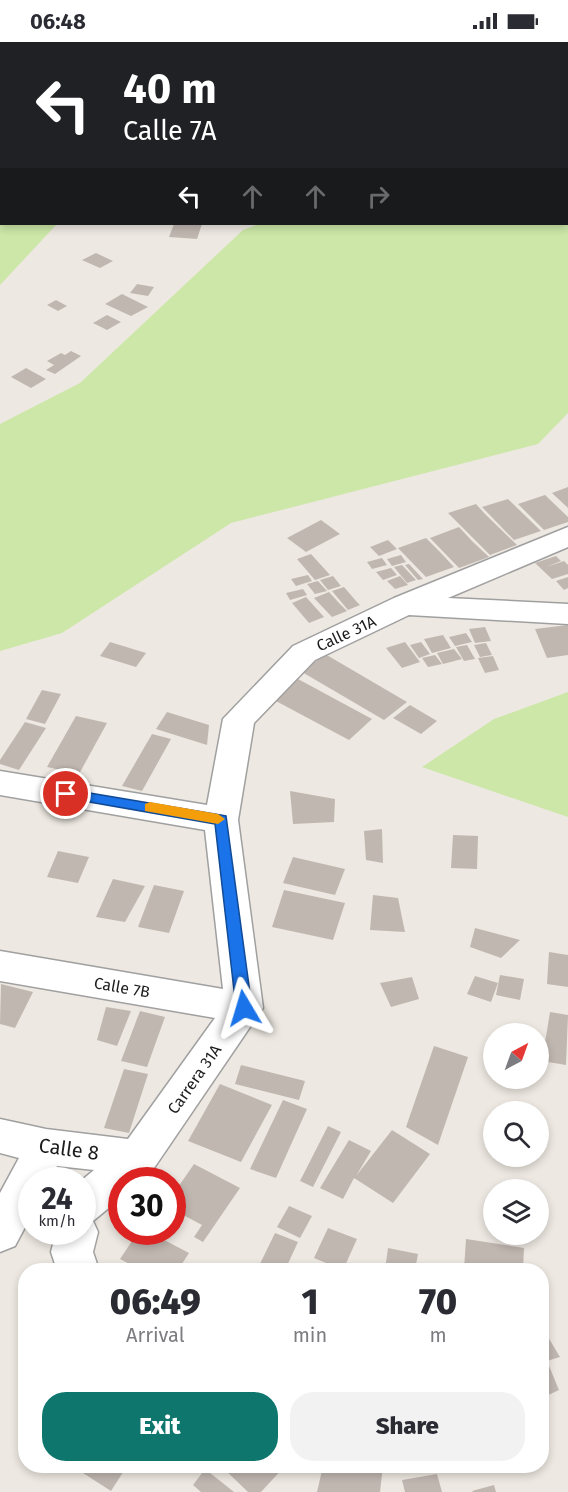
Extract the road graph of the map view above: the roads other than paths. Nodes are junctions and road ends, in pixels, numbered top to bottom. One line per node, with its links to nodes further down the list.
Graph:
1 (568, 536): 2 (street, Calle 31A)
2 (405, 605): 3 (street); 5 (street, Calle 31A)
3 (568, 614)
4 (0, 783): 5 (street)
5 (221, 820): 7 (street)
6 (0, 966): 7 (street, Calle 7B)
7 (244, 1008): 10 (street, Carrera 31A)
8 (0, 1136): 9 (street, Calle 8)
9 (46, 1147): 10 (street, Calle 8); 12 (street)
10 (138, 1158): 11 (street, Carrera 31A)
11 (96, 1200)
12 (12, 1226)
13 (74, 1245): 14 (street)
14 (76, 1263)

